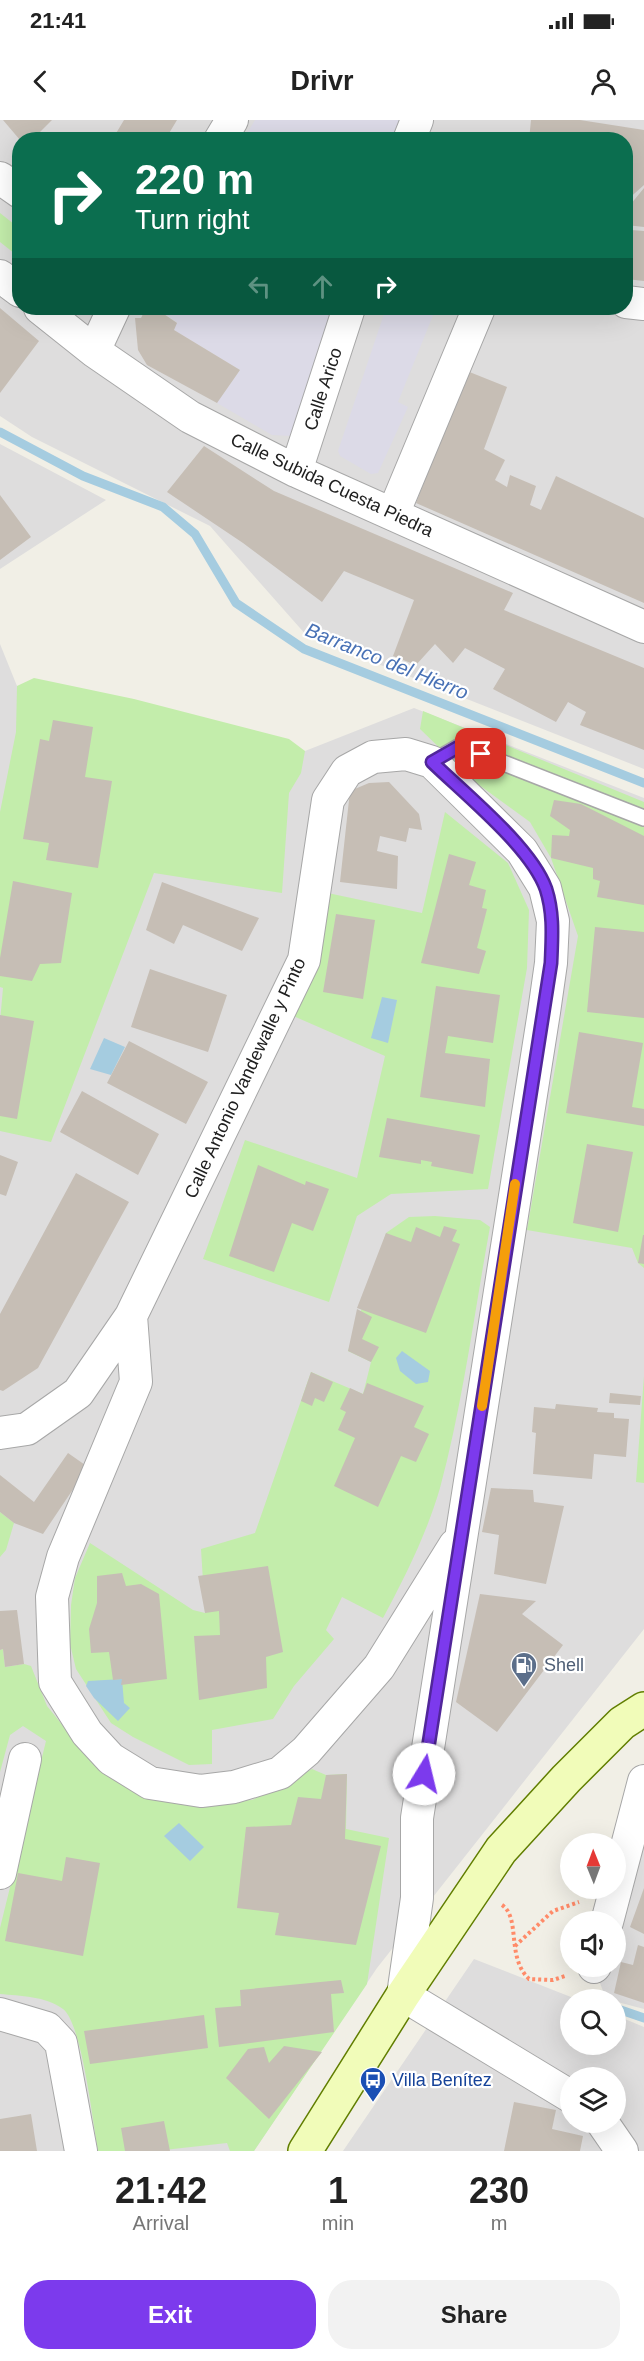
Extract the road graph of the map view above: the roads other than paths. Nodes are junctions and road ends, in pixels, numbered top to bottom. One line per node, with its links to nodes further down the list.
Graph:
1 (49, 315): 5 (street, Calle Subida Cuesta Piedra)
2 (111, 315): 5 (street)
3 (348, 315): 6 (street, Calle Arico)
4 (476, 315): 7 (street)
5 (94, 351): 6 (street, Calle Subida Cuesta Piedra)
6 (296, 471): 7 (street, Calle Subida Cuesta Piedra)
7 (393, 514): 8 (street, Calle Subida Cuesta Piedra)
8 (644, 627)
9 (432, 762): 10 (lane); 11 (street, Calle Antonio Vandewalle y Pinto); 13 (street, Calle Antonio Vandewalle y Pinto)
10 (644, 818)
11 (131, 1316): 12 (street, Calle Antonio Vandewalle y Pinto); 13 (street)
12 (0, 1433)
13 (464, 1530): 19 (street, Calle Antonio Vandewalle y Pinto)
14 (644, 1709): 19 (main road)
15 (25, 1759): 17 (street)
16 (644, 1780): 18 (street)
17 (0, 1873)
18 (610, 1909)
19 (404, 1995): 21 (street); 24 (main road)
20 (0, 2014): 23 (street)
21 (560, 2090)
22 (610, 2133): 25 (street)
23 (81, 2151)
24 (305, 2151)
25 (622, 2151)

